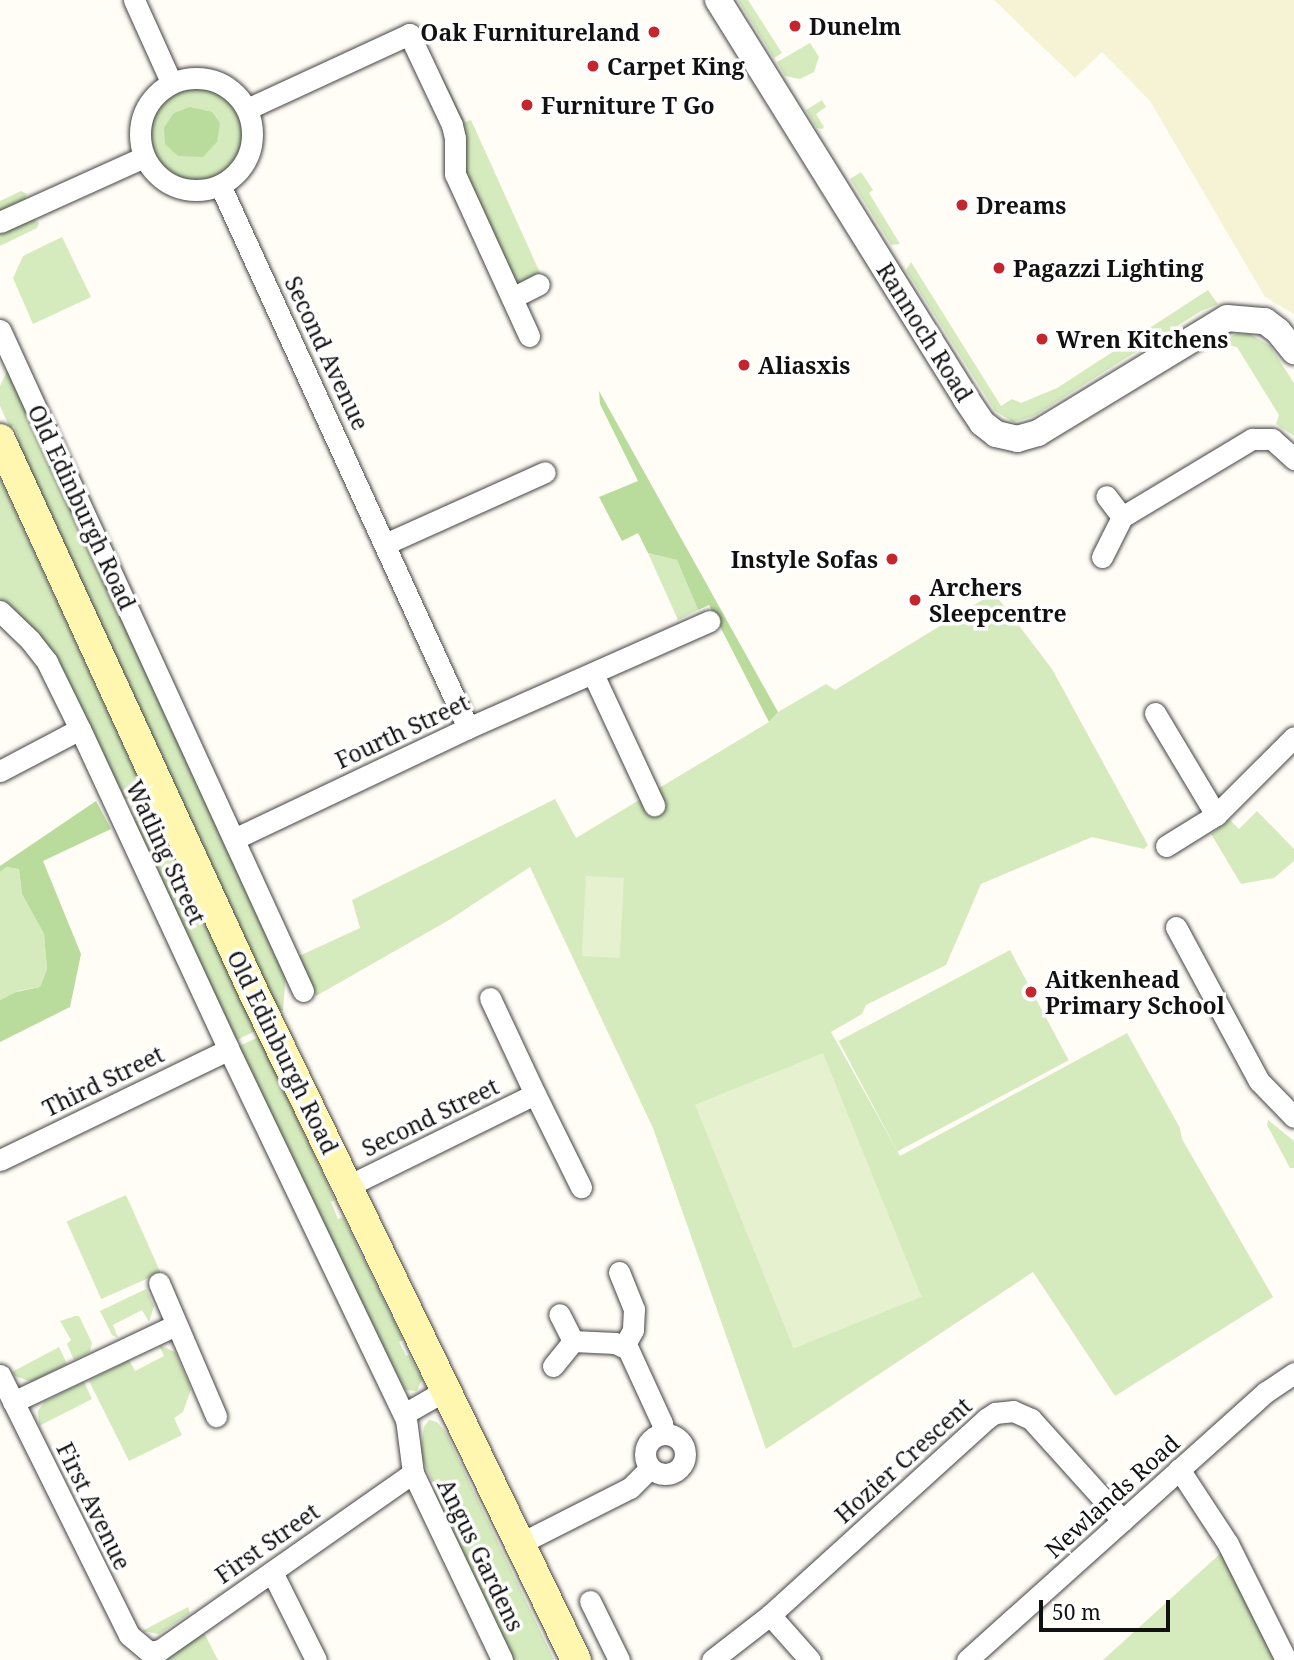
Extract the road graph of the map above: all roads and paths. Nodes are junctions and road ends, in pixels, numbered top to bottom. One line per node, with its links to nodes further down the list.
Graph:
1 (134, 0): 3 (street)
2 (718, 0): 12 (street, Rannoch Road)
3 (171, 82): 4 (street); 5 (street)
4 (247, 109): 6 (street); 9 (street)
5 (144, 157): 6 (street); 7 (street)
6 (220, 185): 18 (street, Second Avenue)
7 (0, 222)
8 (539, 284): 9 (street)
9 (512, 298): 11 (street)
10 (0, 330): 30 (street, Old Edinburgh Road)
11 (529, 336)
12 (1294, 351)
13 (0, 439): 39 (main road, Old Edinburgh Road)
14 (1294, 459): 17 (street)
15 (545, 472): 18 (street)
16 (1106, 496): 17 (street)
17 (1122, 517): 19 (street)
18 (385, 544): 24 (street, Second Avenue)
19 (1102, 557)
20 (0, 611): 25 (street, Watling Street)
21 (709, 621): 22 (street, Fourth Street)
22 (593, 674): 24 (street, Fourth Street); 28 (street)
23 (1155, 713): 29 (street)
24 (468, 728): 30 (street, Fourth Street)
25 (80, 729): 27 (street); 35 (street, Watling Street)
26 (1294, 737): 29 (street)
27 (0, 771)
28 (654, 806)
29 (1216, 814): 31 (street)
30 (234, 839): 33 (street, Old Edinburgh Road)
31 (1166, 846)
32 (1176, 927): 37 (street)
33 (303, 991)
34 (490, 998): 36 (street, Second Street)
35 (228, 1050): 38 (street, Third Street); 52 (street, Watling Street)
36 (535, 1094): 39 (street, Second Street); 40 (street, Second Street)
37 (1289, 1103)
38 (0, 1160)
39 (348, 1186): 50 (main road, Old Edinburgh Road)
40 (580, 1187)
41 (619, 1272): 46 (street)
42 (159, 1283): 44 (street)
43 (559, 1314): 45 (street)
44 (176, 1325): 51 (street); 53 (street)
45 (573, 1341): 46 (street); 47 (street)
46 (624, 1346): 54 (street)
47 (553, 1366)
48 (1294, 1373): 56 (street, Newlands Road)
49 (0, 1376): 51 (street, First Avenue)
50 (446, 1390): 52 (street); 59 (main road, Old Edinburgh Road)
51 (13, 1402): 64 (street, First Avenue)
52 (404, 1414): 57 (street, Watling Street)
53 (216, 1416)
54 (664, 1434): 55 (street); 55 (street)
55 (650, 1468): 59 (street)
56 (1180, 1469): 58 (street, Newlands Road); 72 (street)
57 (413, 1472): 60 (street, First Street); 67 (street, Angus Gardens)
58 (1123, 1521): 62 (street, Hozier Crescent); 71 (street, Newlands Road)
59 (521, 1543): 65 (main road, Old Edinburgh Road)
60 (272, 1572): 64 (street, First Street); 66 (street)
61 (590, 1601): 63 (street)
62 (770, 1615): 69 (street, Hozier Crescent); 70 (street)
63 (607, 1635): 65 (street); 68 (street)
64 (149, 1652)
65 (574, 1655)
66 (316, 1660)
67 (502, 1660)
68 (619, 1660)
69 (712, 1660)
70 (810, 1660)
71 (967, 1660)
72 (1286, 1660)

